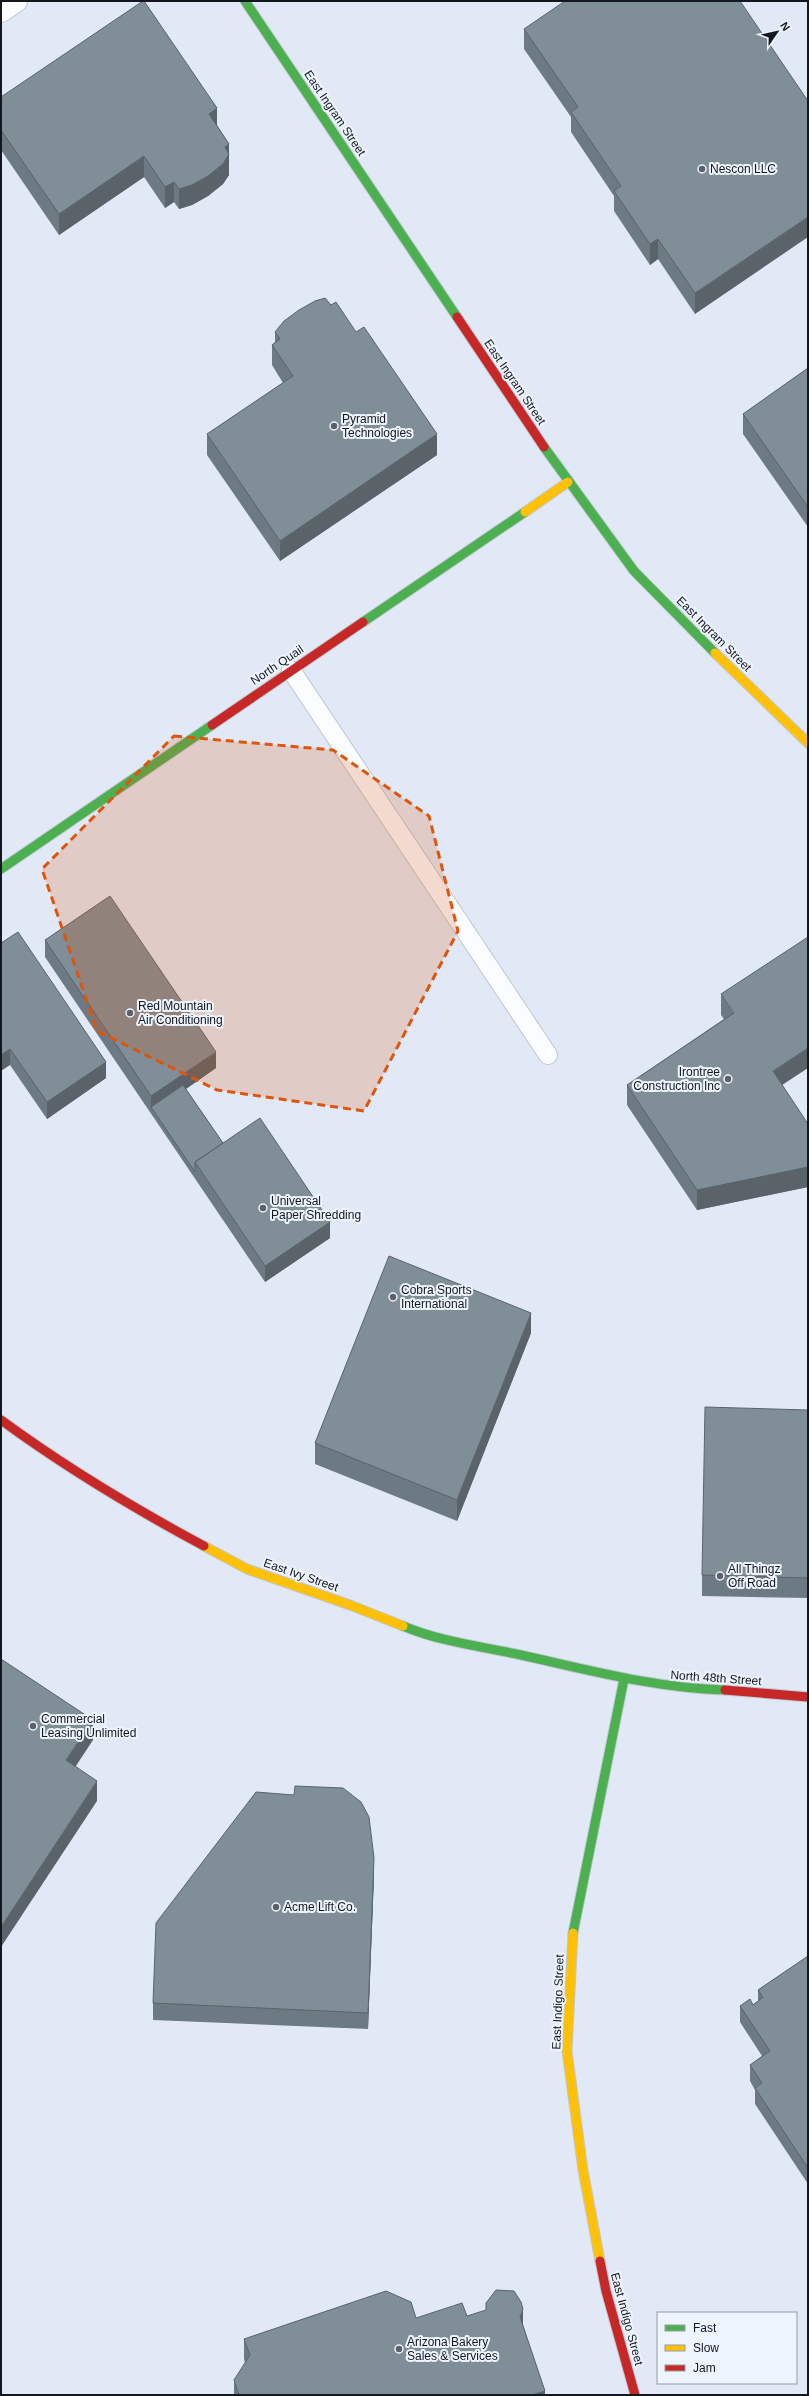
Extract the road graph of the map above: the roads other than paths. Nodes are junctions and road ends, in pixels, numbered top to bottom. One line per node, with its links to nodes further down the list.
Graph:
1 (16, 1): 3 (street)
2 (245, 1): 4 (street, East Ingram Street)
3 (1, 11)
4 (568, 482): 5 (street, North Quail); 6 (street, East Ingram Street)
5 (291, 670): 7 (street, North Quail); 8 (lane)
6 (808, 743)
7 (1, 869)
8 (548, 1055)
9 (1, 1420): 10 (street, East Ivy Street)
10 (624, 1680): 11 (street, North 48th Street); 12 (street, East Indigo Street)
11 (808, 1697)
12 (636, 2395)

